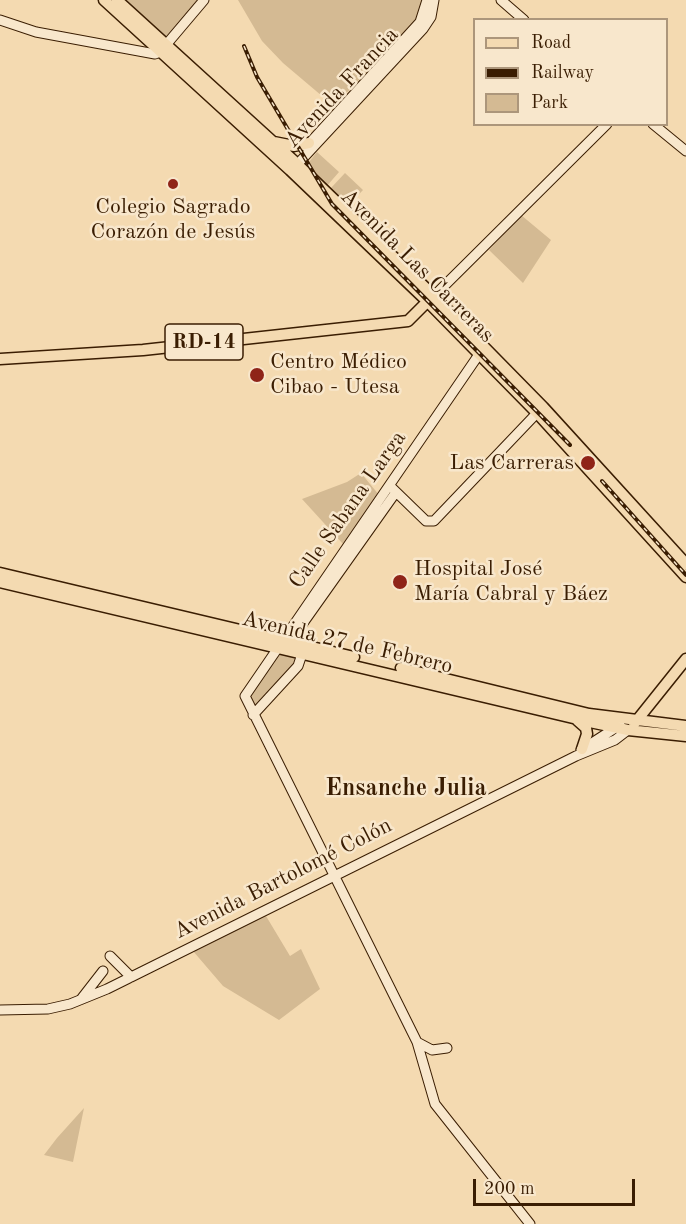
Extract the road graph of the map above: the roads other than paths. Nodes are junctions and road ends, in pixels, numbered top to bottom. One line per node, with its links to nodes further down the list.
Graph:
1 (104, 0): 9 (main road, Avenida Las Carreras)
2 (117, 0): 9 (main road, Avenida Las Carreras)
3 (204, 0): 9 (main road)
4 (427, 0): 13 (main road, Avenida Francia)
5 (434, 0): 15 (main road, Avenida Francia)
6 (501, 0): 7 (main road)
7 (522, 18)
8 (0, 20): 9 (main road)
9 (163, 48): 12 (main road, Avenida Las Carreras); 15 (main road, Avenida Las Carreras)
10 (605, 126): 16 (main road)
11 (655, 126): 14 (main road)
12 (274, 142): 13 (main road); 15 (main road, Avenida Las Carreras)
13 (309, 142): 15 (main road, Avenida Francia)
14 (686, 151)
15 (292, 166): 16 (main road, Avenida Las Carreras)
16 (431, 299): 17 (main road, Avenida Las Carreras); 18 (main road, RD-14)
17 (482, 351): 19 (main road, Avenida Las Carreras); 20 (main road, Calle Sabana Larga); 21 (main road, Avenida Las Carreras)
18 (0, 359)
19 (537, 413): 20 (main road); 23 (main road, Avenida Las Carreras)
20 (393, 489): 25 (main road, Calle Sabana Larga); 26 (main road, Calle Sabana Larga)
21 (686, 564)
22 (0, 573): 25 (main road, Avenida 27 de Febrero)
23 (686, 577)
24 (0, 582): 25 (main road, Avenida 27 de Febrero)
25 (279, 643): 26 (main road, Avenida 27 de Febrero); 29 (main road, Calle Sabana Larga)
26 (296, 647): 29 (main road, Calle Sabana Larga); 30 (main road, Avenida 27 de Febrero); 32 (main road, Avenida 27 de Febrero)
27 (686, 659): 28 (main road)
28 (651, 705): 31 (main road); 32 (main road)
29 (253, 715): 36 (main road)
30 (571, 718): 32 (main road, Avenida 27 de Febrero); 35 (main road)
31 (658, 723): 32 (main road, Avenida 27 de Febrero); 33 (main road, Avenida 27 de Febrero)
32 (627, 724): 34 (main road, Avenida 27 de Febrero); 35 (main road, Avenida Bartolomé Colón)
33 (686, 726)
34 (686, 736)
35 (579, 753): 36 (main road, Avenida Bartolomé Colón)
36 (333, 876): 39 (main road, Avenida Bartolomé Colón); 42 (main road)
37 (110, 956): 39 (main road)
38 (103, 971): 40 (main road)
39 (131, 977): 40 (main road, Avenida Bartolomé Colón)
40 (81, 1000): 41 (main road, Avenida Bartolomé Colón)
41 (0, 1010)
42 (417, 1042): 43 (main road); 44 (main road)
43 (447, 1048)
44 (530, 1224)

